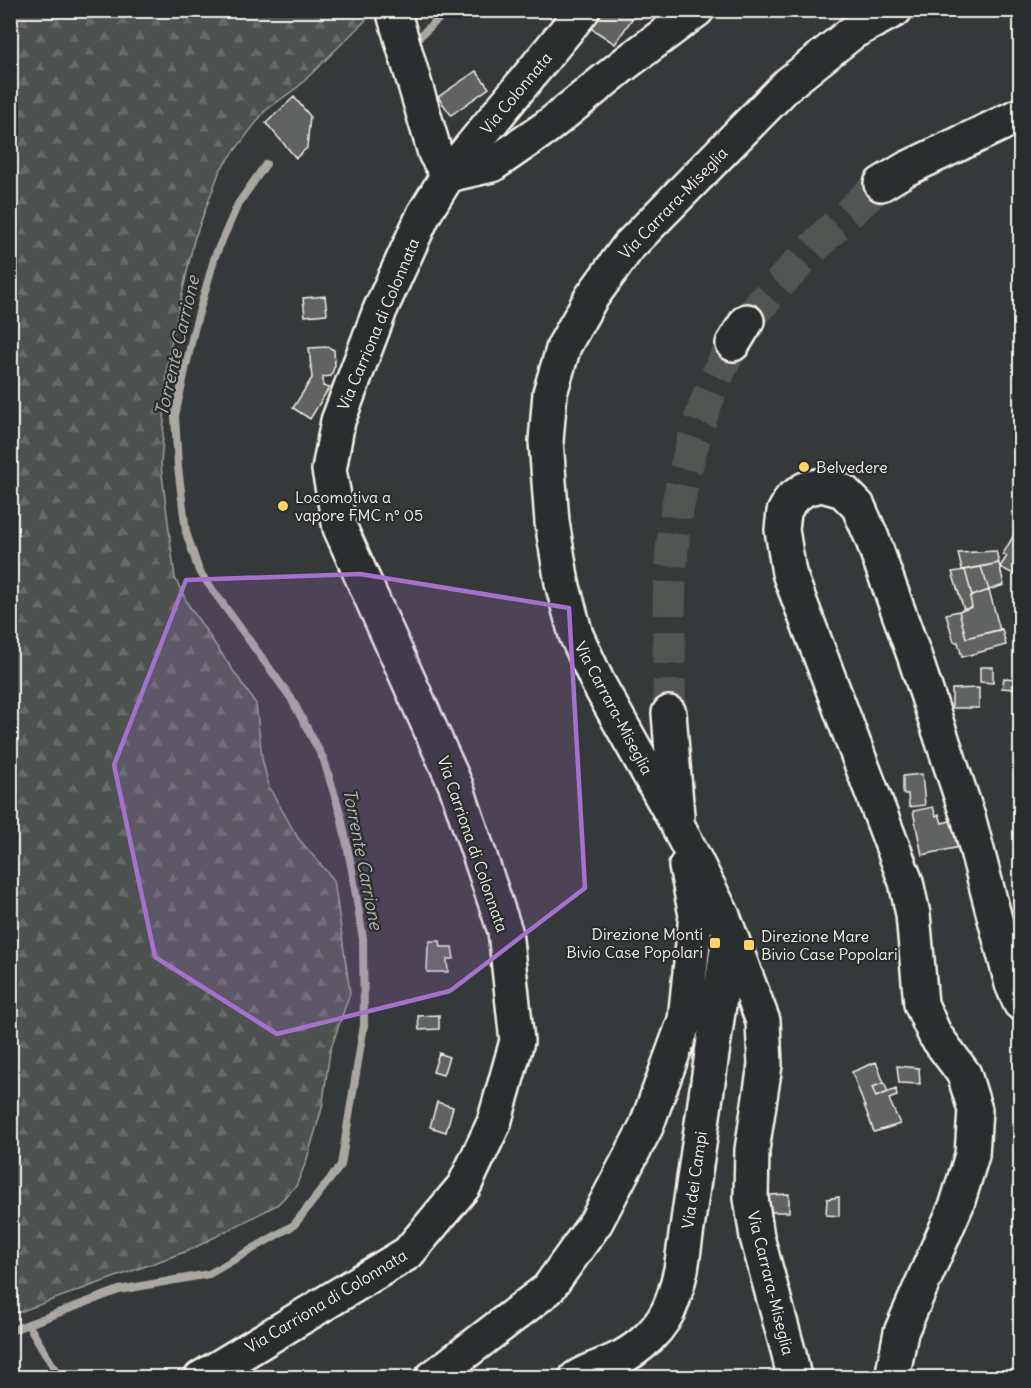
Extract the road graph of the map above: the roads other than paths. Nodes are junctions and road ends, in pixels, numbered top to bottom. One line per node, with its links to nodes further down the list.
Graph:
1 (393, 10): 6 (street)
2 (583, 10): 6 (street, Via Colonnata)
3 (697, 10): 6 (street)
4 (895, 10): 9 (street, Via Carrara-Miseglia)
5 (1020, 115): 7 (street)
6 (441, 164): 12 (street, Via Carriona di Colonnata)
7 (881, 184)
8 (669, 713): 9 (street)
9 (677, 824): 10 (street, Via Carrara-Miseglia); 13 (street)
10 (730, 931): 14 (street, Via dei Campi); 15 (street, Via Carrara-Miseglia)
11 (1020, 1003): 16 (street)
12 (201, 1377)
13 (432, 1377)
14 (576, 1377)
15 (794, 1377)
16 (892, 1377)

